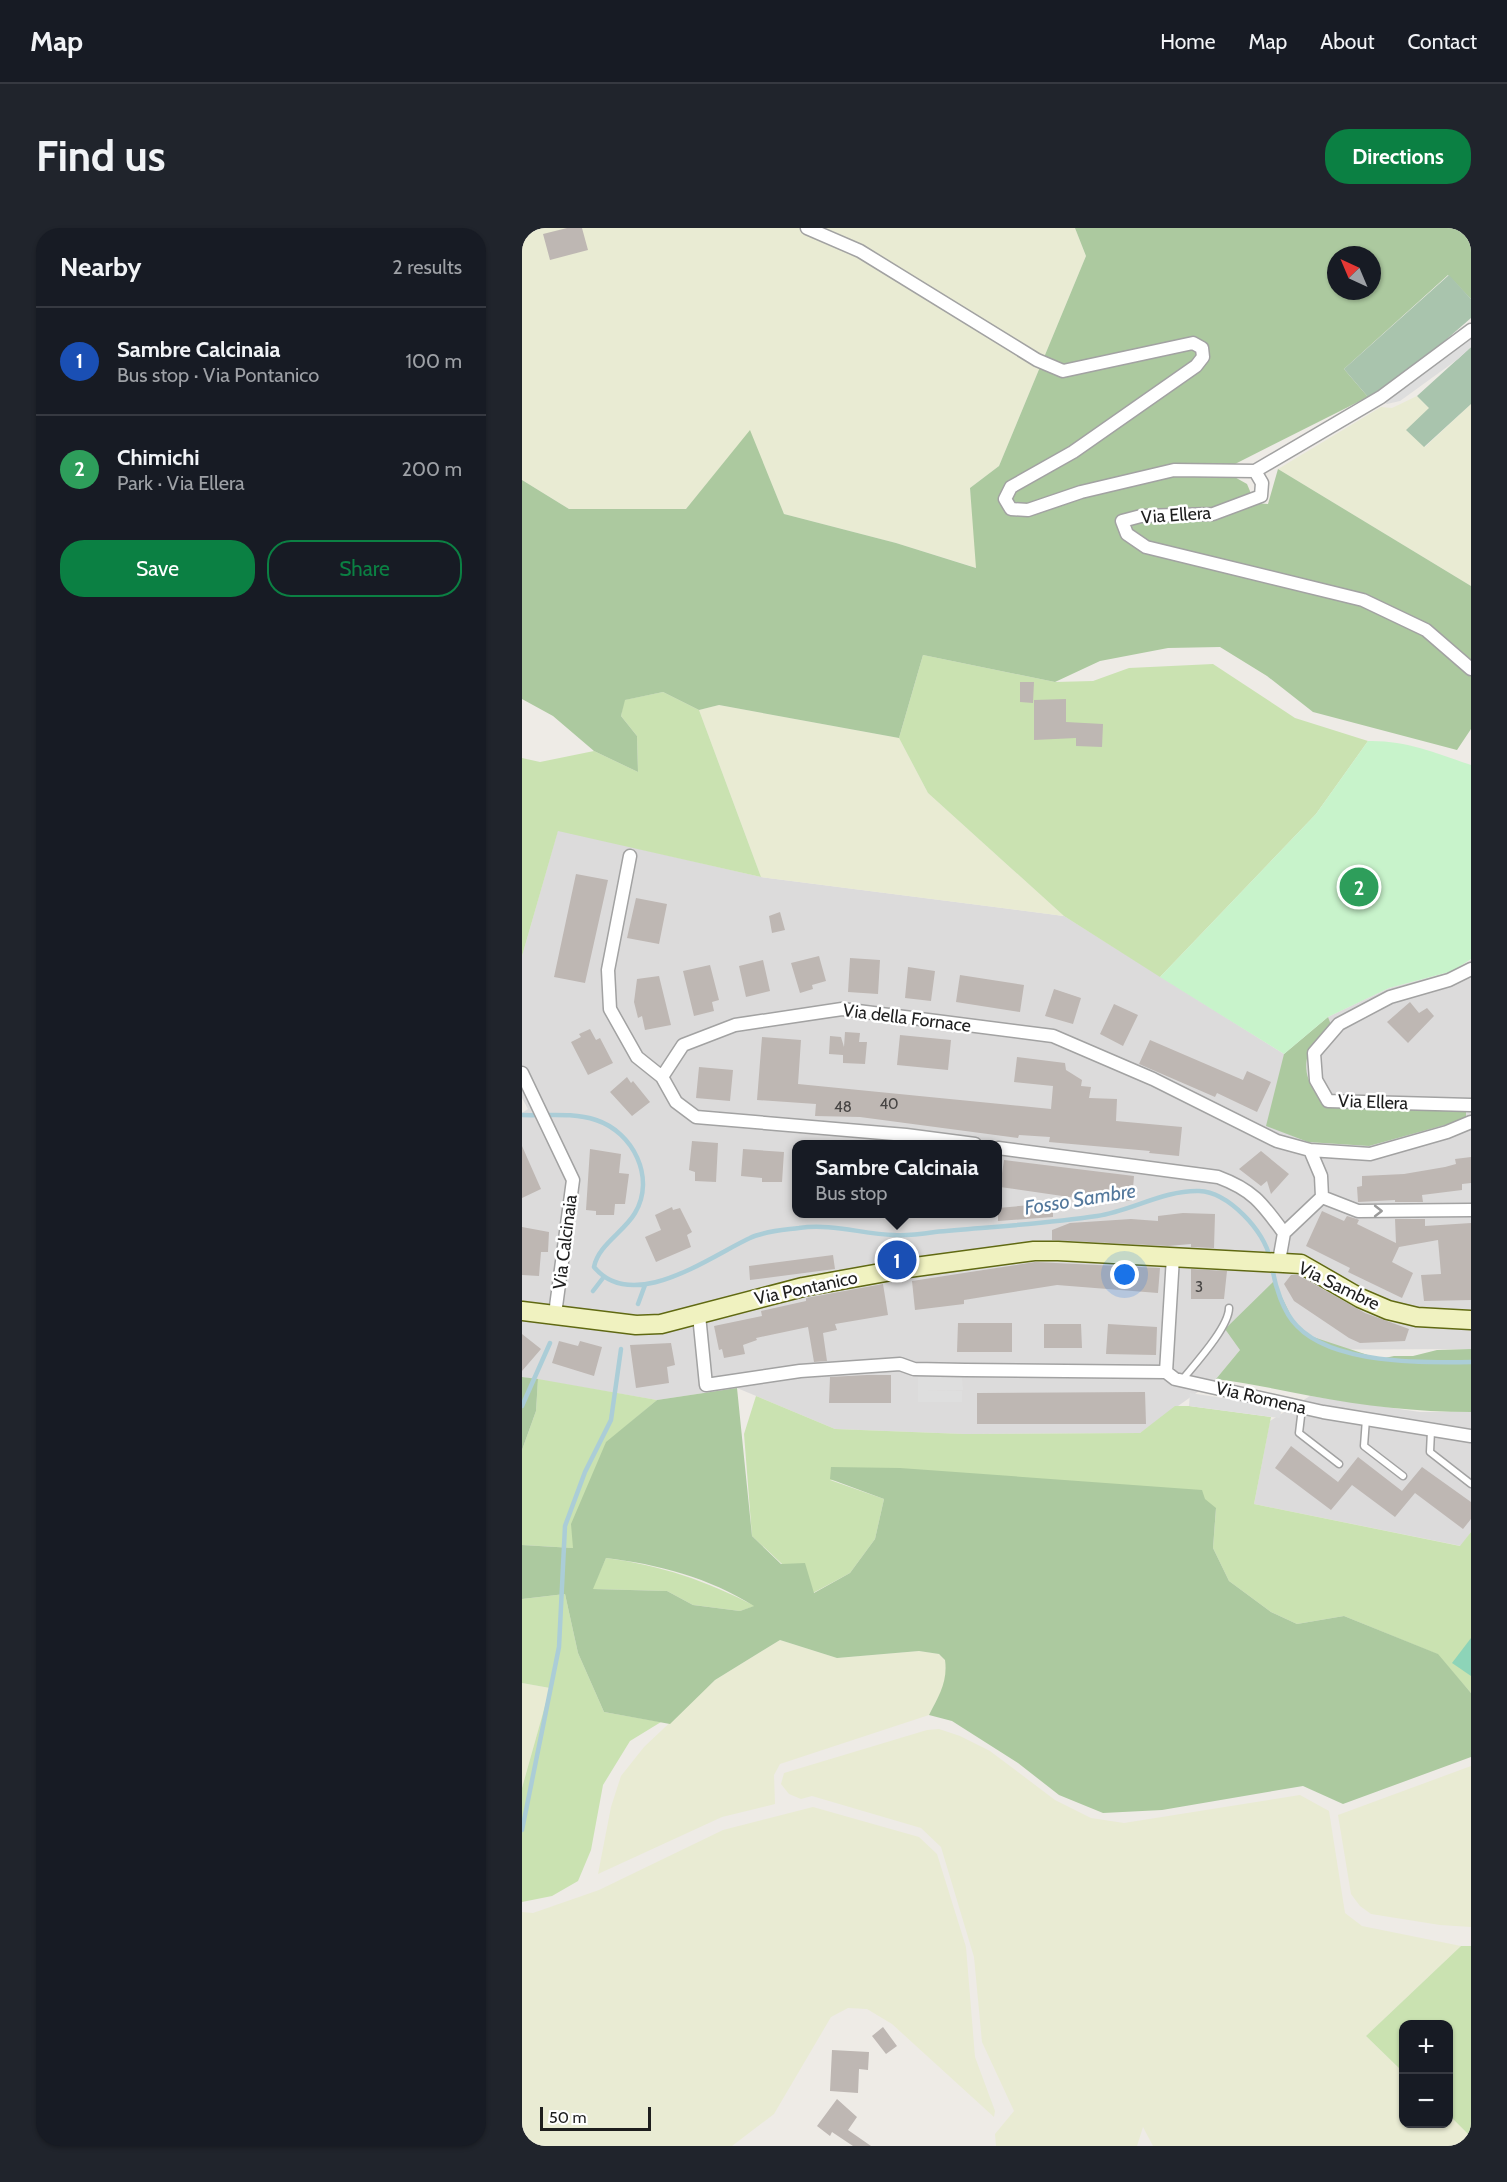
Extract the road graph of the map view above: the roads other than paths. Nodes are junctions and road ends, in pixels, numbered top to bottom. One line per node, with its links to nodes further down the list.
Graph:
1 (807, 228): 3 (street)
2 (1471, 330): 3 (street)
3 (1255, 471): 4 (street, Via Ellera)
4 (1471, 669)
5 (630, 856): 8 (street)
6 (1471, 969): 9 (street, Via Ellera)
7 (522, 1073): 22 (street, Via Calcinaia)
8 (662, 1077): 11 (street); 13 (street, Via della Fornace)
9 (1471, 1105)
10 (1471, 1122): 13 (street)
11 (944, 1140)
12 (1002, 1149): 16 (street)
13 (1310, 1150): 14 (street)
14 (1322, 1197): 15 (street, one-way to 15); 16 (street)
15 (1471, 1210)
16 (1284, 1233): 19 (street)
17 (1173, 1257): 18 (street, Via Pontanico); 23 (street, Via Pontanico); 25 (street)
18 (1236, 1260): 19 (street, Via Sambre)
19 (1276, 1261): 24 (street, Via Sambre)
20 (1230, 1308): 26 (lane)
21 (522, 1311): 22 (street, Via Pontanico)
22 (555, 1314): 23 (street, Via Pontanico)
23 (699, 1315): 25 (street)
24 (1471, 1320)
25 (1166, 1372): 26 (street, Via Romena)
26 (1182, 1380): 27 (street, Via Romena)
27 (1302, 1407): 28 (street, Via Romena); 31 (lane)
28 (1366, 1419): 29 (street, Via Romena); 32 (lane)
29 (1431, 1431): 30 (street, Via Romena); 33 (lane)
30 (1471, 1436)
31 (1339, 1464)
32 (1403, 1476)
33 (1471, 1484)

